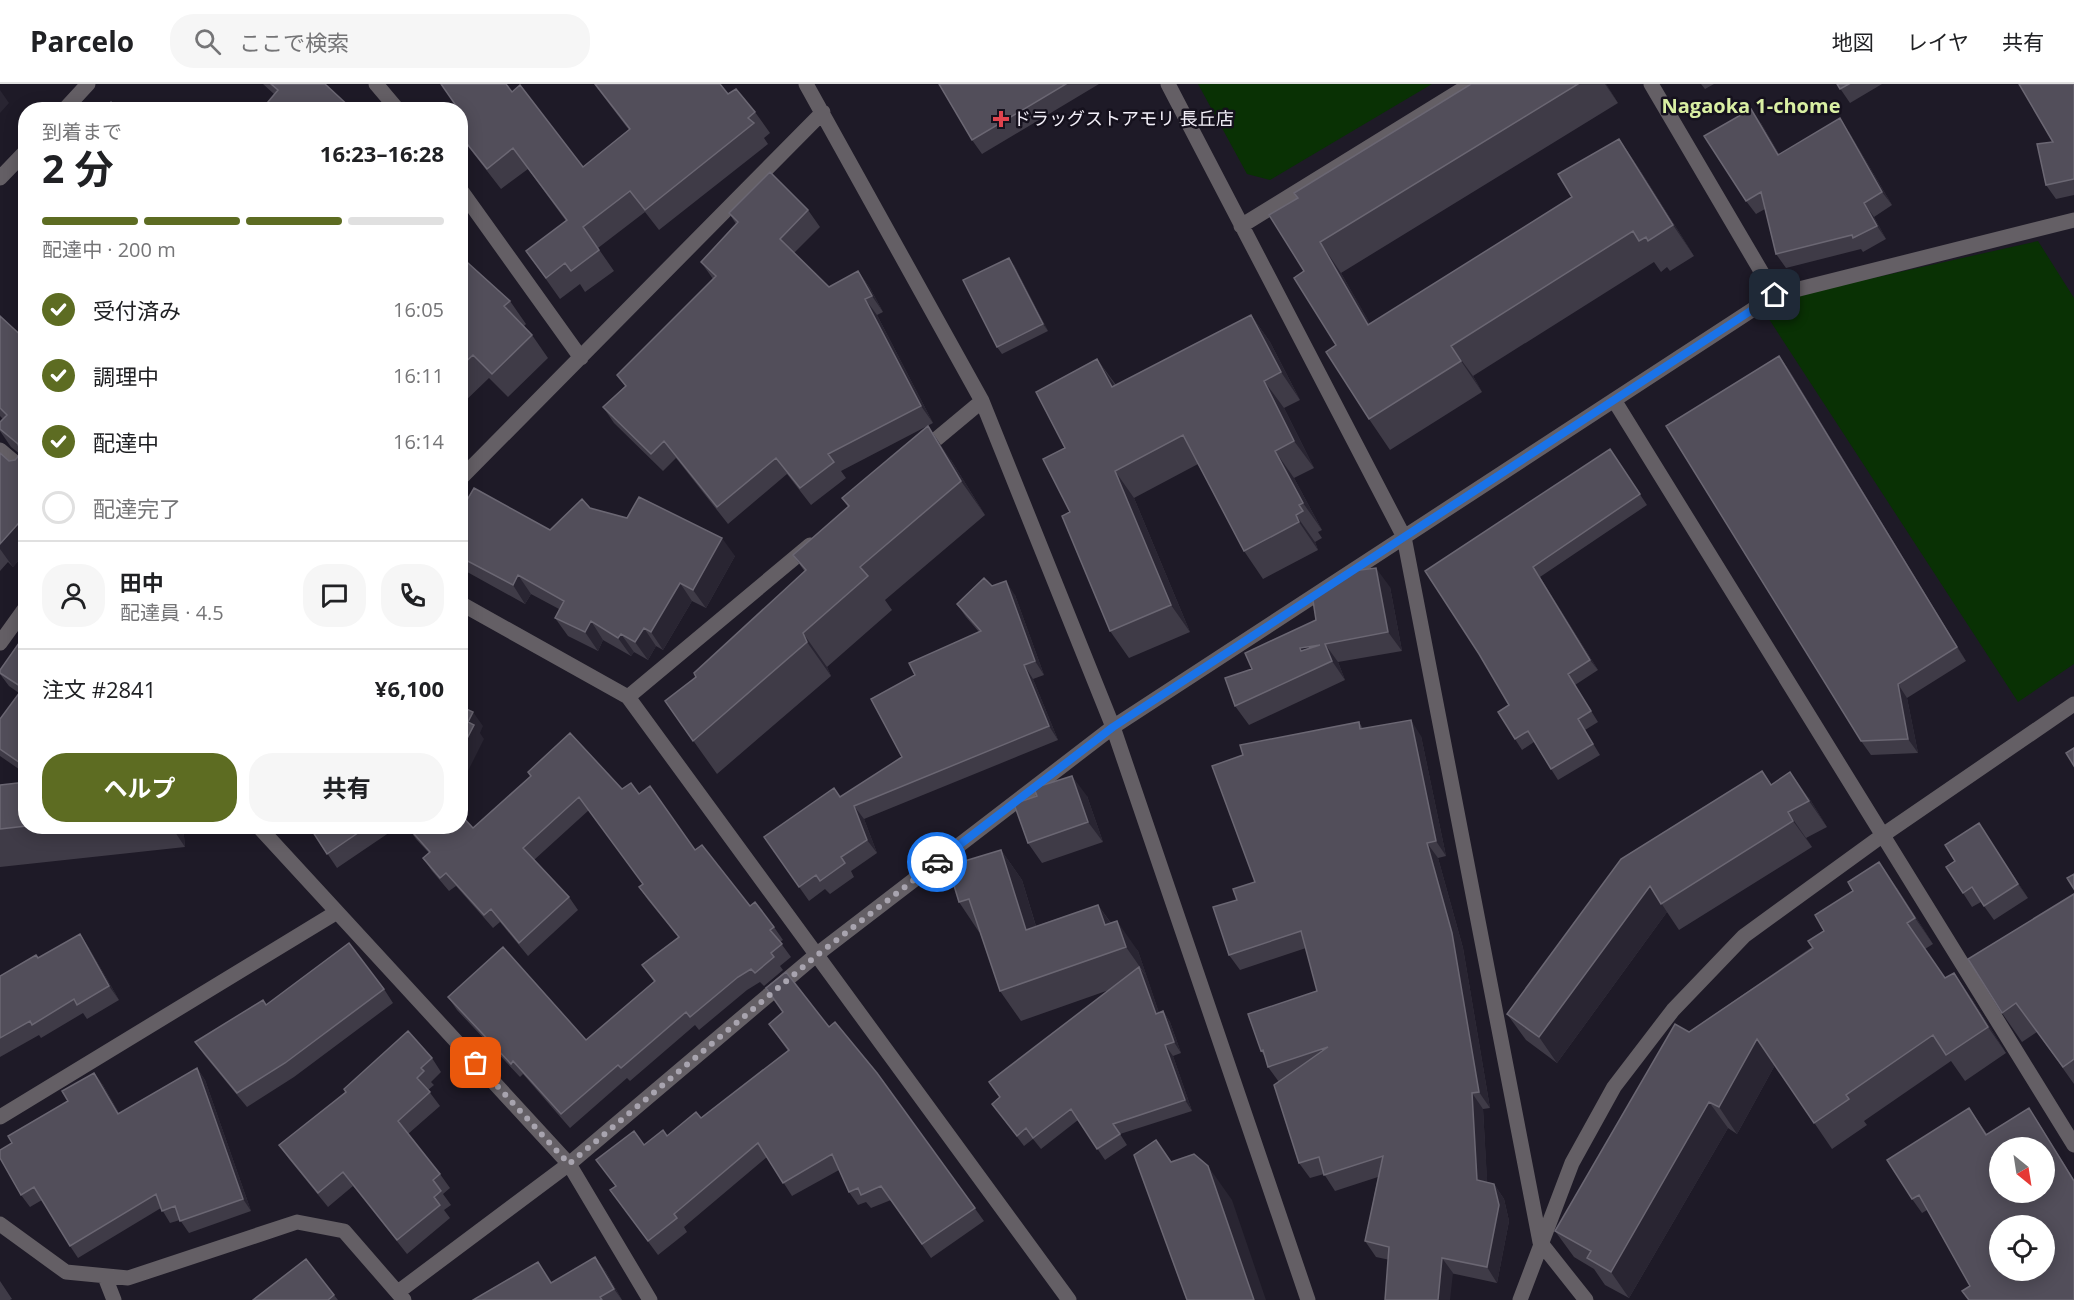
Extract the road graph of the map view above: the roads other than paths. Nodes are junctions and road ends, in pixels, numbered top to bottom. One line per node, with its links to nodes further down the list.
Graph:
1 (88, 84): 7 (street)
2 (376, 84): 8 (street)
3 (806, 84): 9 (street)
4 (1168, 84): 14 (street)
5 (1471, 84): 14 (street)
6 (1651, 84): 15 (street)
7 (71, 102)
8 (391, 102)
9 (823, 112): 16 (street); 18 (street)
10 (18, 159): 11 (street)
11 (0, 178)
12 (468, 200): 16 (street)
13 (2074, 220): 15 (street)
14 (1241, 226): 23 (street)
15 (1775, 295): 17 (street)
16 (581, 358): 22 (street)
17 (1614, 400): 23 (street); 32 (street)
18 (982, 401): 20 (street); 30 (street)
19 (0, 450): 21 (street)
20 (909, 462)
21 (18, 465)
22 (468, 471)
23 (1404, 537): 30 (street); 39 (street)
24 (819, 538): 28 (street)
25 (468, 607): 28 (street)
26 (18, 618): 27 (street)
27 (0, 643)
28 (628, 697): 34 (street)
29 (2074, 705): 32 (street)
30 (1113, 727): 34 (street); 45 (street)
31 (265, 834): 33 (street)
32 (1883, 835): 36 (street); 39 (street)
33 (337, 912): 35 (street); 37 (street)
34 (816, 956): 37 (street); 44 (street)
35 (0, 1117)
36 (2073, 1140)
37 (569, 1164): 41 (street); 43 (street)
38 (0, 1224): 40 (street)
39 (1540, 1242): 46 (street); 47 (street)
40 (105, 1277): 41 (street); 42 (street)
41 (401, 1296)
42 (114, 1300)
43 (650, 1300)
44 (1069, 1300)
45 (1308, 1300)
46 (1520, 1300)
47 (1586, 1300)

